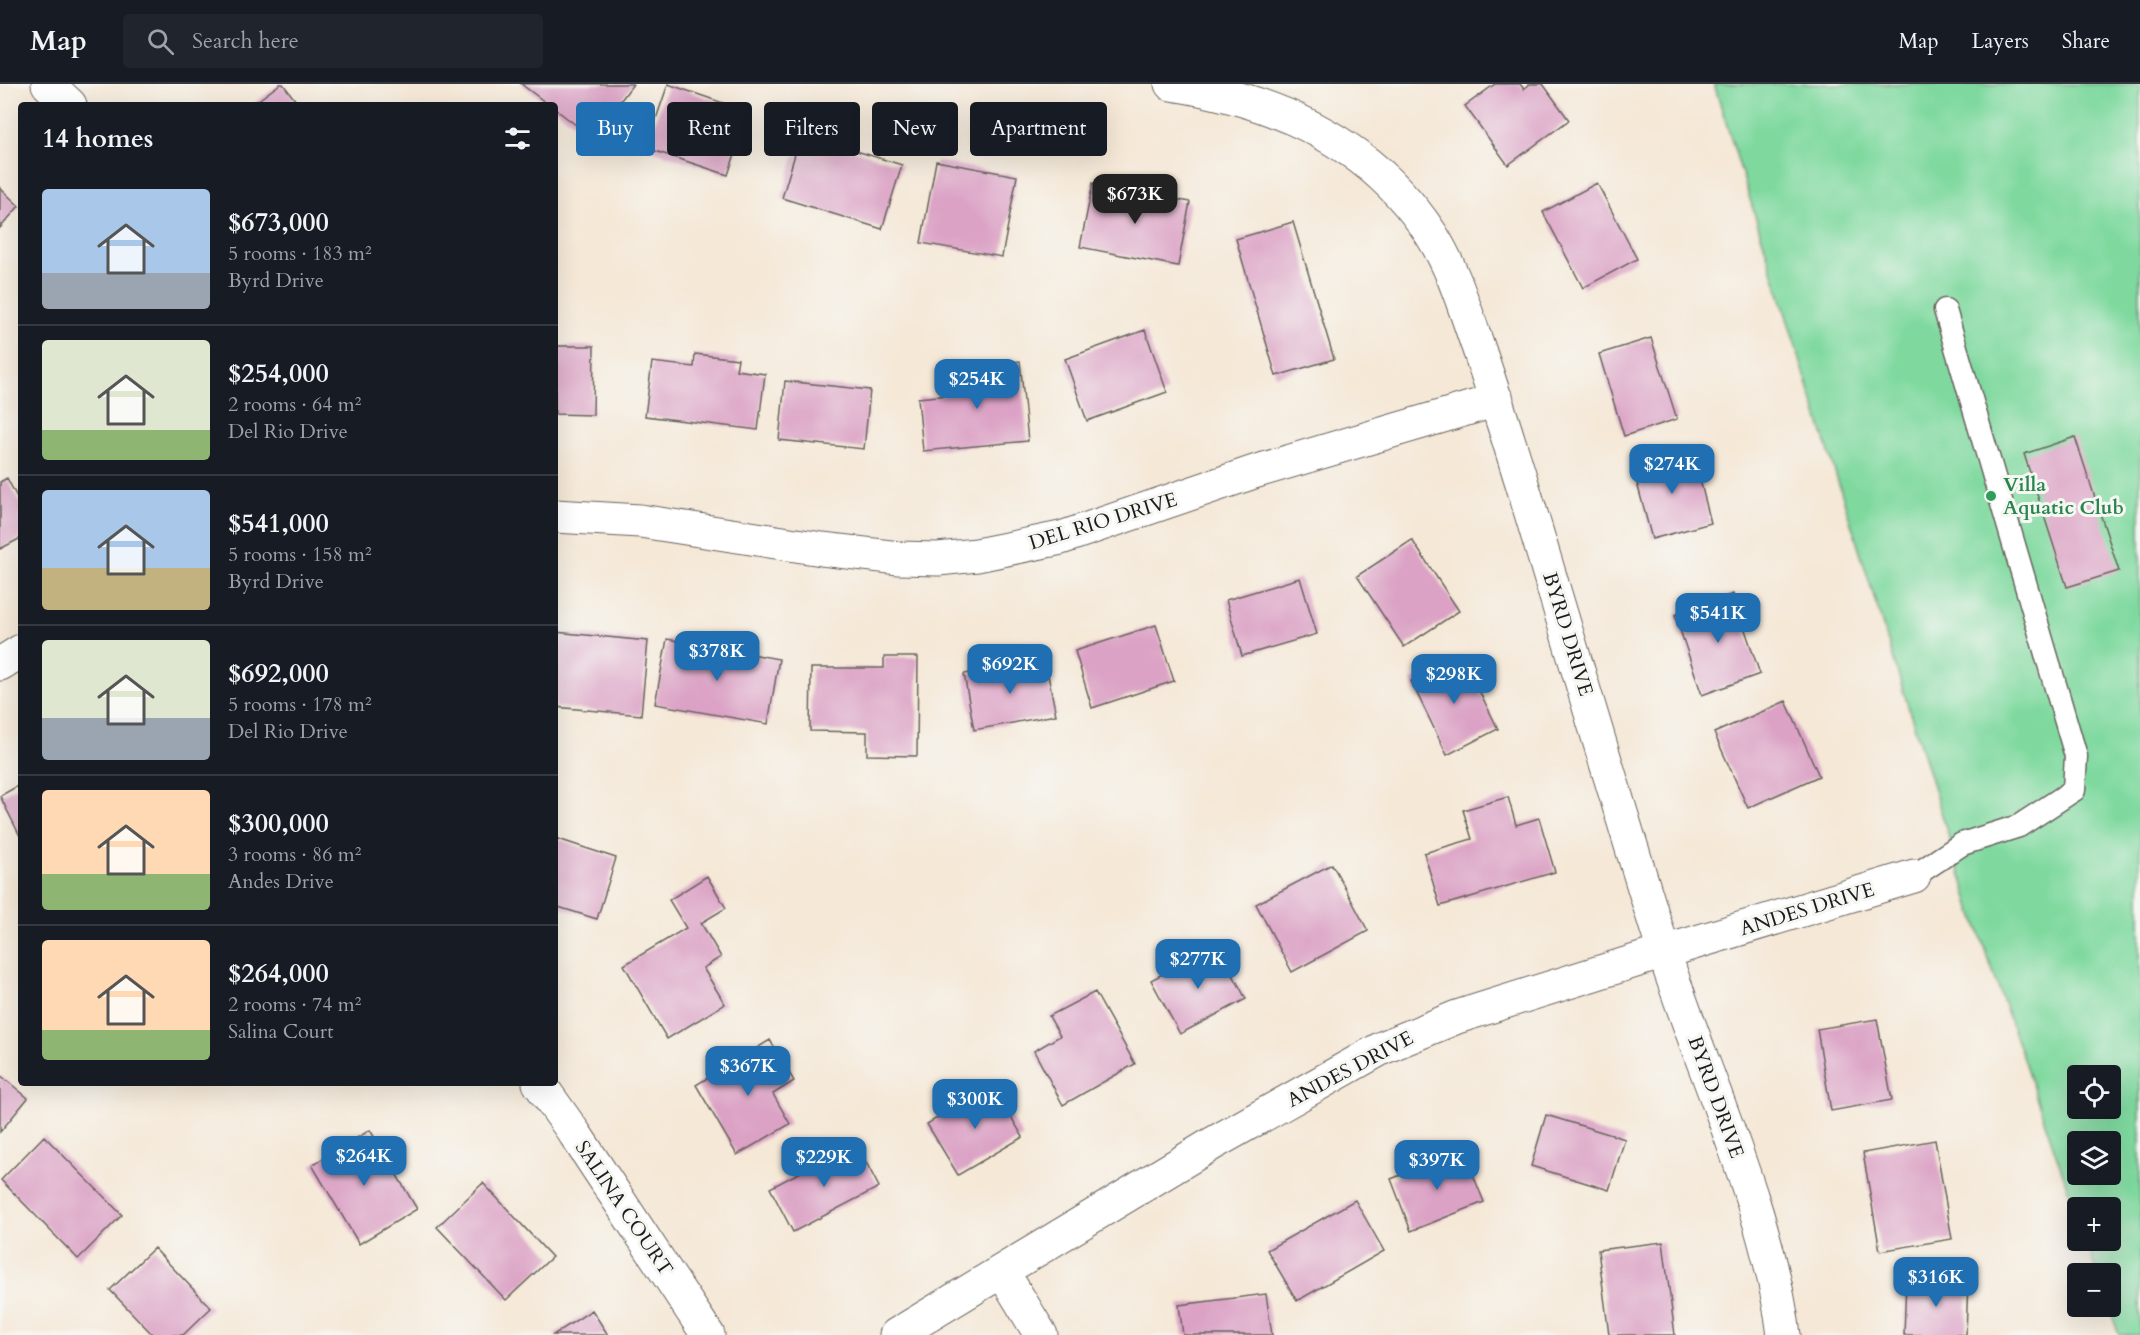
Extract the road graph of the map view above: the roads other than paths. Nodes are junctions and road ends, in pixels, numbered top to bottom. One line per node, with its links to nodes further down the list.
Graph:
1 (48, 84): 3 (street)
2 (1171, 84): 5 (street, BYRD DRIVE)
3 (67, 102)
4 (1945, 310): 9 (lane)
5 (1497, 400): 6 (street, DEL RIO DRIVE); 10 (street, BYRD DRIVE)
6 (558, 516)
7 (18, 653): 8 (street)
8 (0, 664)
9 (1914, 876): 10 (street, ANDES DRIVE)
10 (1664, 952): 12 (street, ANDES DRIVE); 16 (street, BYRD DRIVE)
11 (541, 1086): 13 (street, SALINA COURT)
12 (1002, 1271): 14 (street, ANDES DRIVE); 15 (street)
13 (708, 1335)
14 (896, 1335)
15 (1041, 1335)
16 (1784, 1335)

